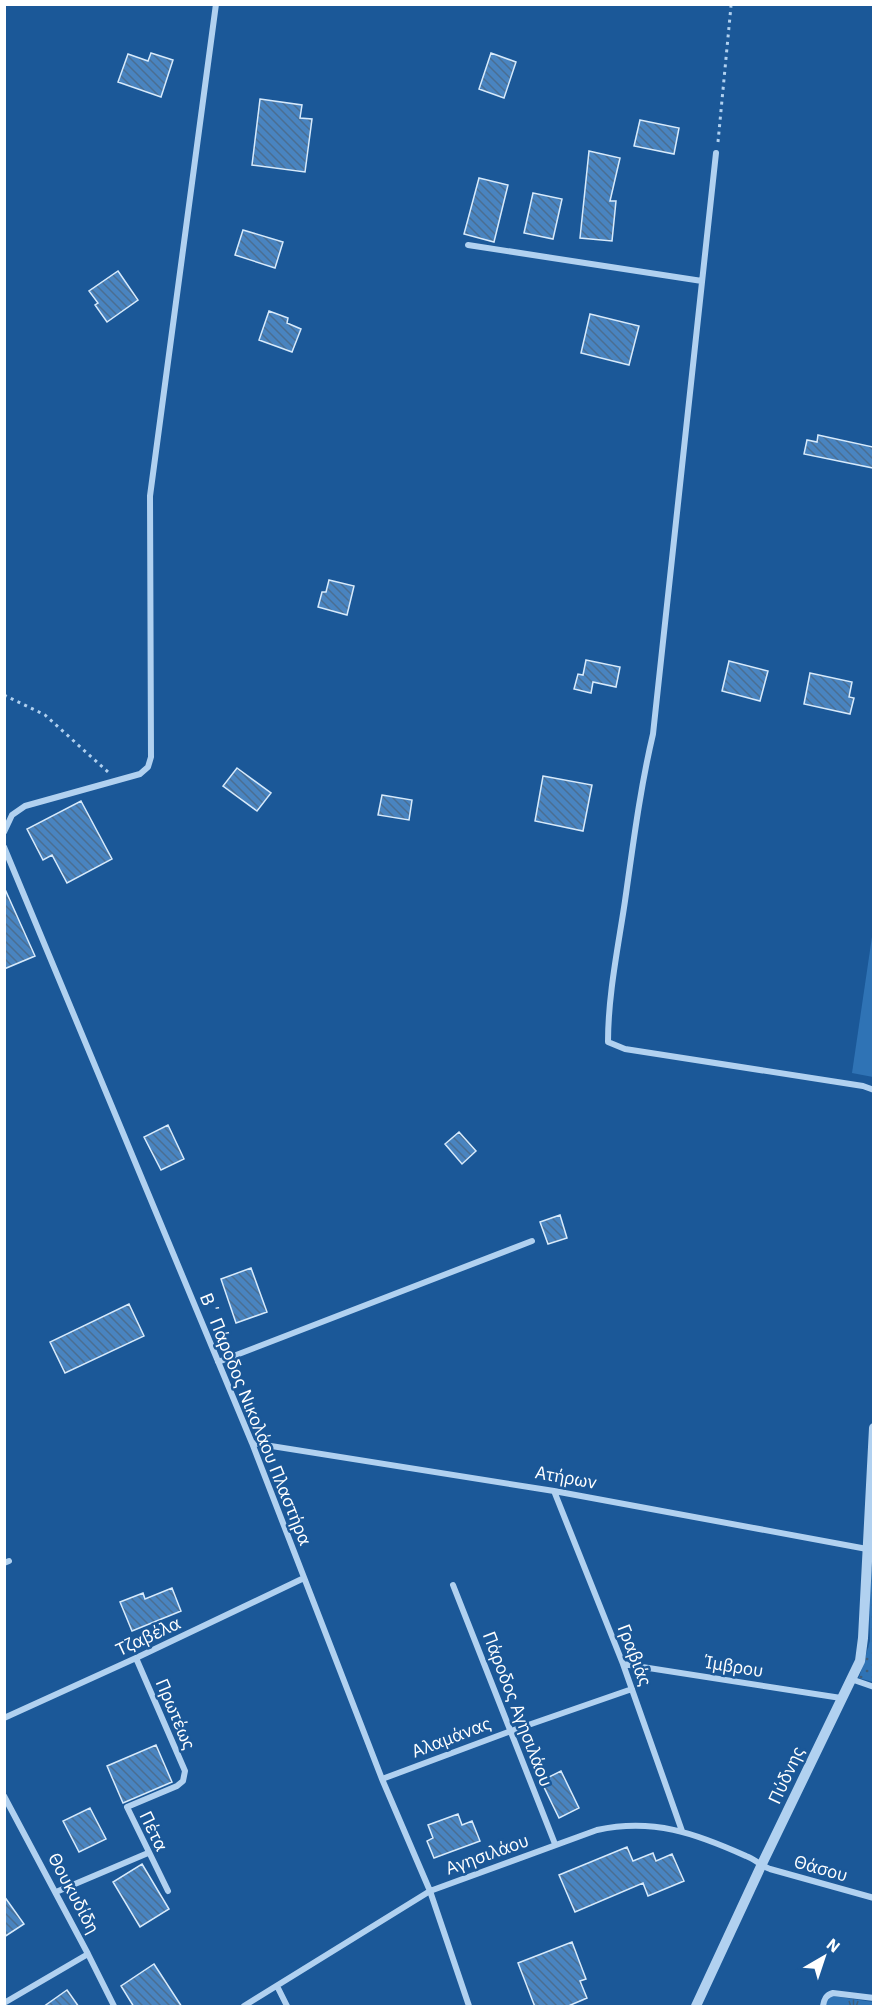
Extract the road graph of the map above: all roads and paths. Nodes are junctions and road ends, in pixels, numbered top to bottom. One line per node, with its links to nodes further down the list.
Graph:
1 (216, 4): 7 (street)
2 (731, 6): 3 (path)
3 (716, 153): 5 (street)
4 (468, 245): 5 (street)
5 (702, 281): 10 (street)
6 (4, 695): 7 (path)
7 (117, 781): 8 (street)
8 (4, 832)
9 (4, 847): 12 (street, Β΄ Πάροδος Νικολάου Πλαστήρα)
10 (873, 1090)
11 (532, 1241): 12 (street)
12 (218, 1362): 14 (street, Β΄ Πάροδος Νικολάου Πλαστήρα)
13 (873, 1428): 16 (street, Πύδνης)
14 (252, 1443): 15 (street, Ατήρων); 17 (street, Β΄ Πάροδος Νικολάου Πλαστήρα)
15 (554, 1491): 16 (street, Ατήρων); 20 (street, Γραβιάς)
16 (870, 1549): 21 (street, Πύδνης)
17 (304, 1578): 19 (street, Τζαβέλα); 27 (street, Β΄ Πάροδος Νικολάου Πλαστήρα)
18 (453, 1585): 26 (street, Πάροδος Αγησιλάου)
19 (136, 1658): 25 (street, Τζαβέλα); 28 (street, Πρωτέως)
20 (623, 1664): 23 (street, Γραβιάς); 24 (street, Ίμβρου)
21 (850, 1679): 22 (street); 24 (street, Πύδνης)
22 (873, 1687)
23 (632, 1689): 26 (street, Αλαμάνας); 30 (street, Γραβιάς)
24 (841, 1698): 33 (street, Πύδνης)
25 (4, 1718)
26 (512, 1731): 27 (street, Αλαμάνας); 31 (street, Πάροδος Αγησιλάου)
27 (382, 1779): 35 (street, Β΄ Πάροδος Νικολάου Πλαστήρα)
28 (183, 1781): 32 (street, Πέτα)
29 (4, 1796): 36 (street, Θουκυδίδη)
30 (682, 1831): 31 (street, Αγησιλάου); 33 (street, Αγησιλάου)
31 (555, 1844): 35 (street, Αγησιλάου)
32 (148, 1853): 34 (street, Πέτα); 36 (street)
33 (761, 1866): 37 (street, Θάσου); 46 (street, Πύδνης)
34 (168, 1891)
35 (430, 1891): 39 (street, Αγησιλάου); 45 (street, Β΄ Πάροδος Νικολάου Πλαστήρα)
36 (56, 1892): 38 (street, Θουκυδίδη)
37 (873, 1898)
38 (88, 1954): 41 (street); 42 (street, Θουκυδίδη)
39 (277, 1986): 43 (street, Αγησιλάου); 44 (street)
40 (873, 1998): 47 (street)
41 (4, 2003)
42 (114, 2007)
43 (244, 2007)
44 (287, 2007)
45 (469, 2007)
46 (696, 2007)
47 (823, 2007)

